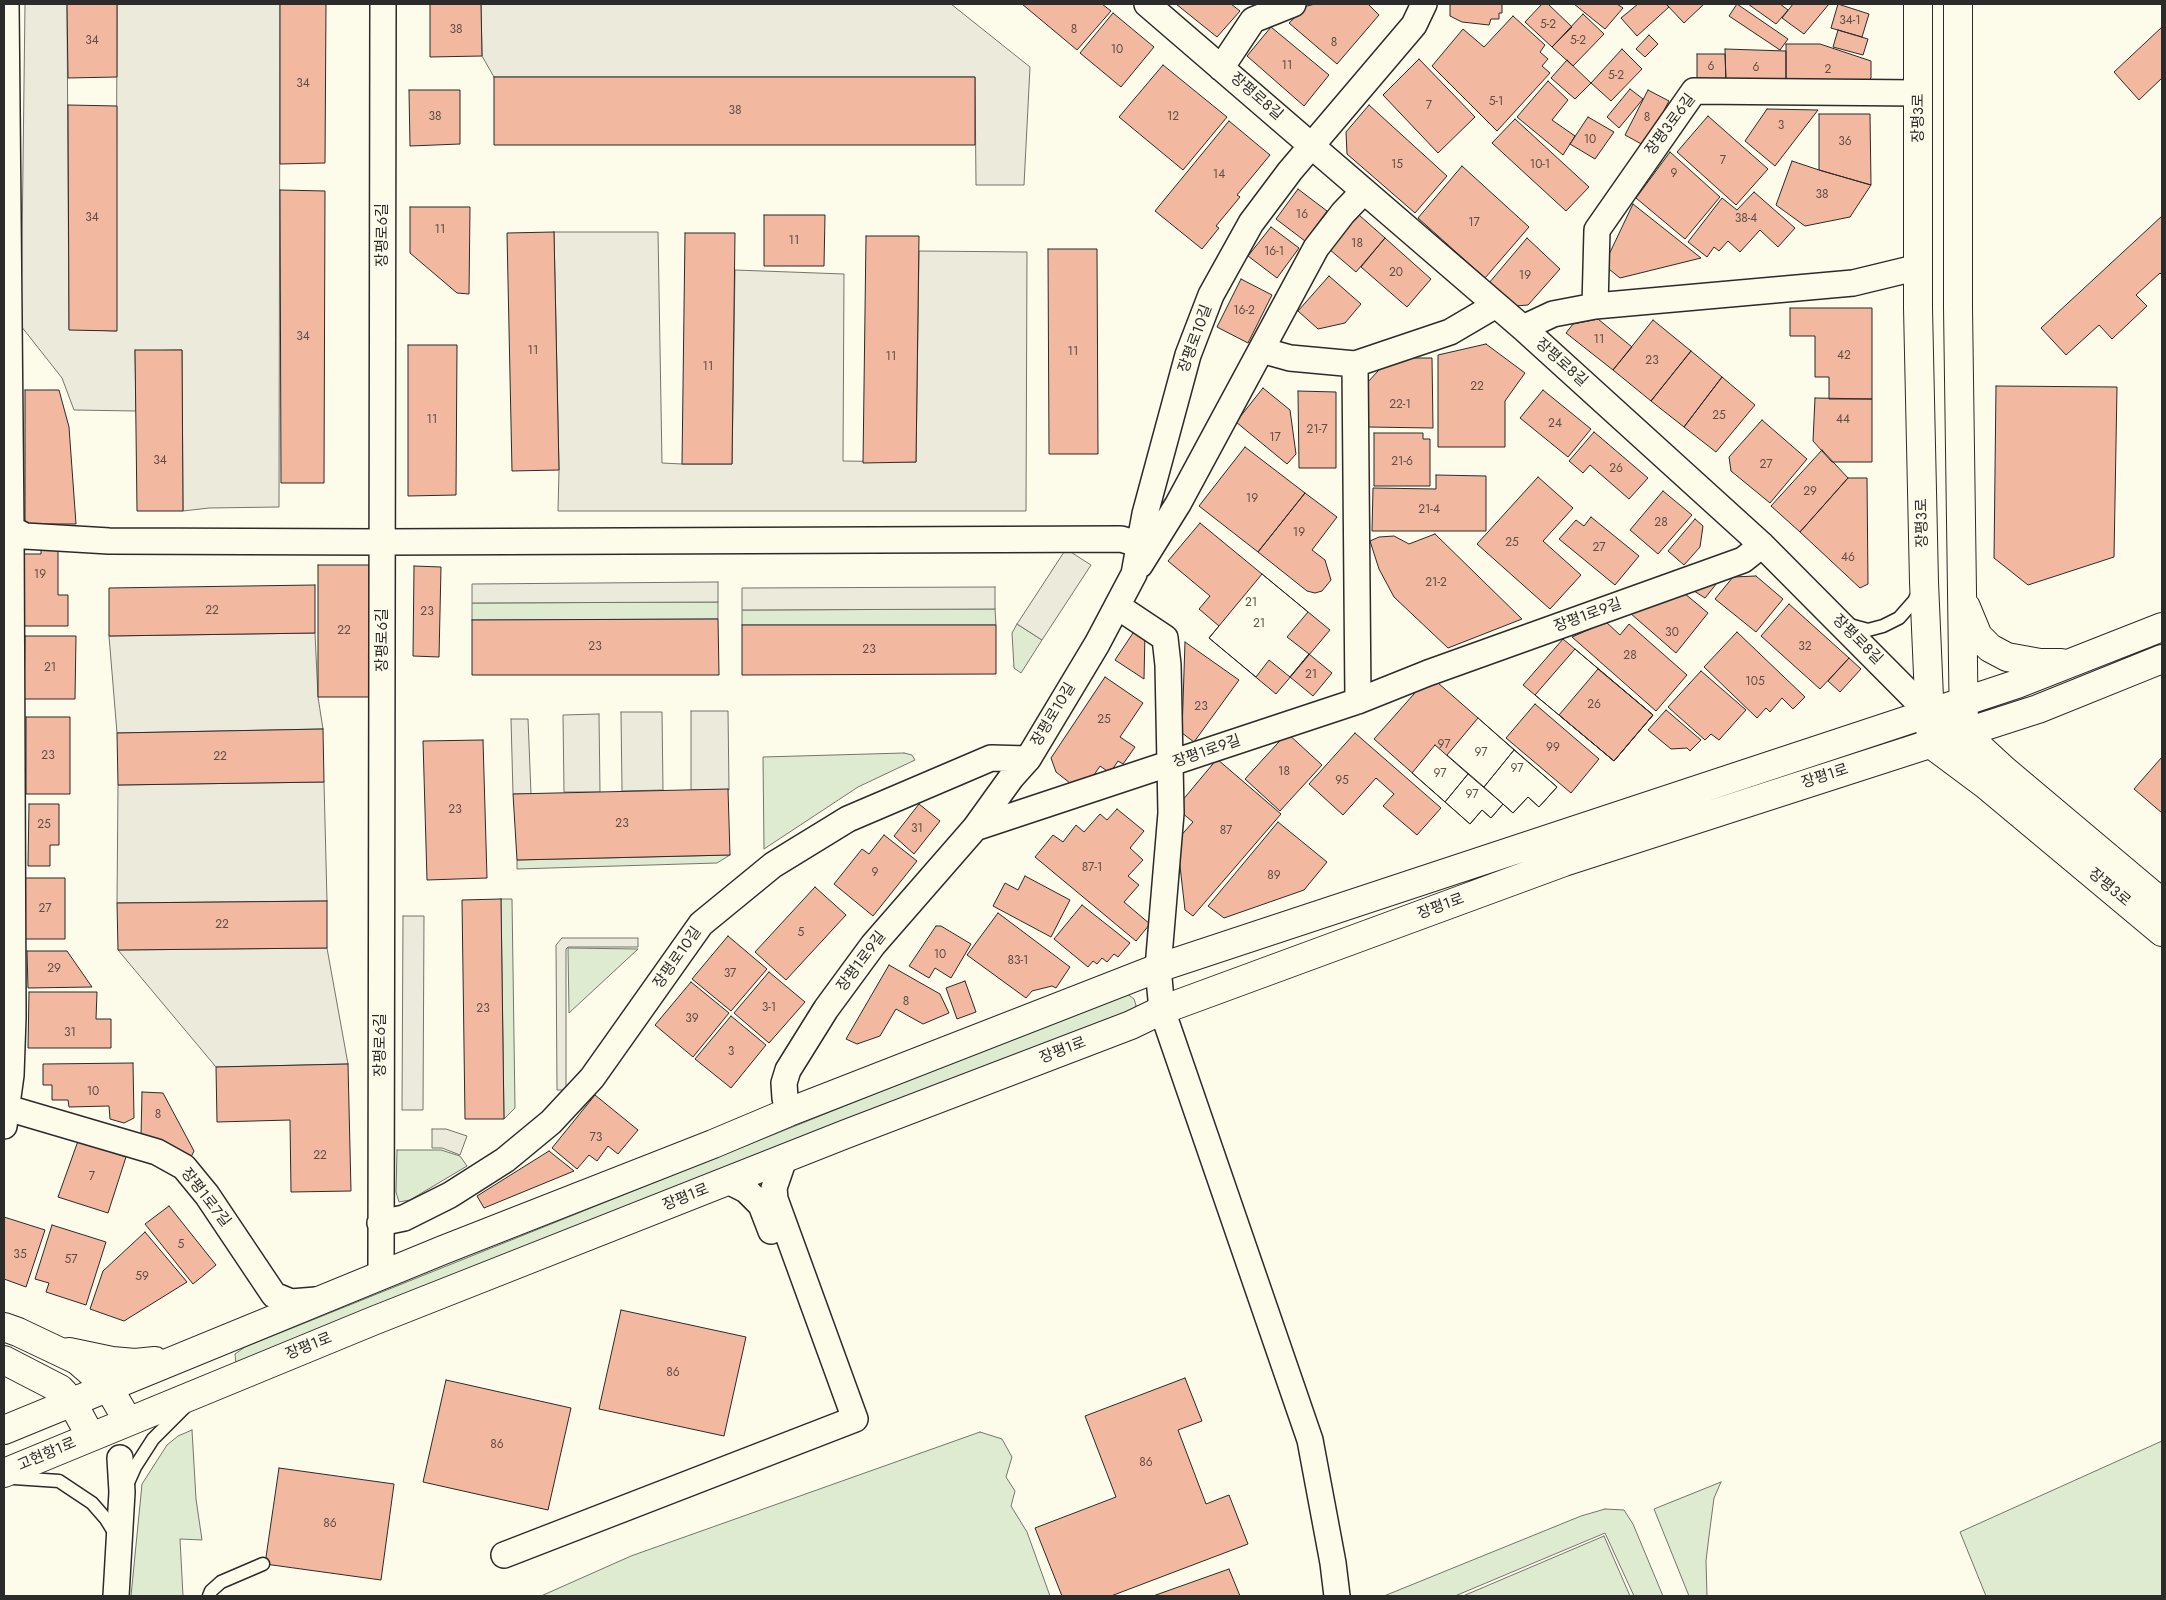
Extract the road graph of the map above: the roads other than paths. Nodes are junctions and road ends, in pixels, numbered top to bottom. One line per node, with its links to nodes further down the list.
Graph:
1 (6, 4): 8 (street)
2 (383, 4): 20 (street, 장평로6길)
3 (1147, 4): 9 (street, 장평로8길)
4 (1293, 4): 9 (street)
5 (1424, 4): 11 (street, 장평로10길)
6 (1918, 4): 10 (street, 장평3로)
7 (1958, 4): 25 (street)
8 (5, 34): 19 (street)
9 (1222, 68): 11 (street, 장평로8길)
10 (1918, 93): 13 (street, 장평3로); 15 (street, 장평3로6길)
11 (1312, 146): 12 (street, 장평로8길); 21 (street, 장평로10길)
12 (1364, 191): 14 (street, 장평로8길); 17 (street)
13 (1918, 267): 15 (street); 24 (street, 장평3로)
14 (1496, 305): 16 (street, 장평로8길); 18 (street)
15 (1595, 306): 16 (street)
16 (1523, 328): 22 (street, 장평로8길)
17 (1261, 350): 18 (street); 23 (street)
18 (1355, 364): 31 (street)
19 (8, 527): 20 (street); 44 (street)
20 (383, 542): 21 (street); 47 (street, 장평로6길)
21 (1138, 544): 23 (street, 장평로10길)
22 (1762, 545): 27 (street, 장평로8길); 31 (street, 장평1로9길)
23 (1134, 574): 26 (street, 장평로10길)
24 (1924, 582): 27 (lane); 33 (street, 장평3로)
25 (1962, 595): 30 (street); 32 (street)
26 (1117, 606): 36 (street, 장평로10길); 37 (street)
27 (1839, 621): 33 (street, 장평로8길)
28 (2162, 628): 30 (street, 장평1로)
29 (2162, 659): 34 (street, 장평1로)
30 (2070, 663): 32 (street, 장평1로)
31 (1358, 701): 37 (street, 장평1로9길)
32 (1963, 702): 33 (street, 장평1로); 34 (street)
33 (1929, 713): 34 (street, 장평로8길); 35 (street, 장평3로); 41 (street, 장평1로)
34 (1964, 733): 35 (street, 장평1로); 39 (street, 장평3로)
35 (1930, 744): 40 (street, 장평3로); 42 (street, 장평1로)
36 (1028, 759): 38 (street); 47 (street, 장평로10길)
37 (1170, 764): 38 (street, 장평1로9길); 41 (street)
38 (975, 828): 43 (street, 장평1로9길)
39 (2162, 903)
40 (2162, 932)
41 (1158, 968): 42 (street); 43 (street, 장평1로)
42 (1162, 1010): 45 (street, 장평1로); 70 (street)
43 (789, 1112): 48 (street, 장평1로)
44 (5, 1114): 49 (street, 장평1로7길)
45 (784, 1159): 46 (street, 장평1로); 57 (street)
46 (728, 1181): 55 (street, 장평1로); 57 (street)
47 (380, 1223): 48 (street, 장평로6길)
48 (381, 1276): 49 (street, 장평1로)
49 (321, 1300): 52 (street, 장평1로)
50 (4, 1327): 51 (street)
51 (52, 1348): 52 (street); 54 (street)
52 (177, 1359): 54 (street, 장평1로)
53 (4, 1360): 56 (street)
54 (108, 1387): 56 (street, 장평1로); 58 (street)
55 (205, 1390): 58 (street, 장평1로); 64 (lane)
56 (72, 1402): 59 (street); 60 (street)
57 (850, 1421): 66 (street)
58 (128, 1422): 60 (street, 고현항1로); 61 (street)
59 (4, 1430)
60 (91, 1437): 61 (street); 62 (street, 고현항1로)
61 (120, 1458): 64 (street)
62 (4, 1474)
63 (4, 1478): 65 (lane)
64 (121, 1499): 65 (street)
65 (119, 1541): 68 (street)
66 (504, 1555)
67 (263, 1564): 69 (lane)
68 (116, 1596)
69 (209, 1596)
70 (1336, 1596)

